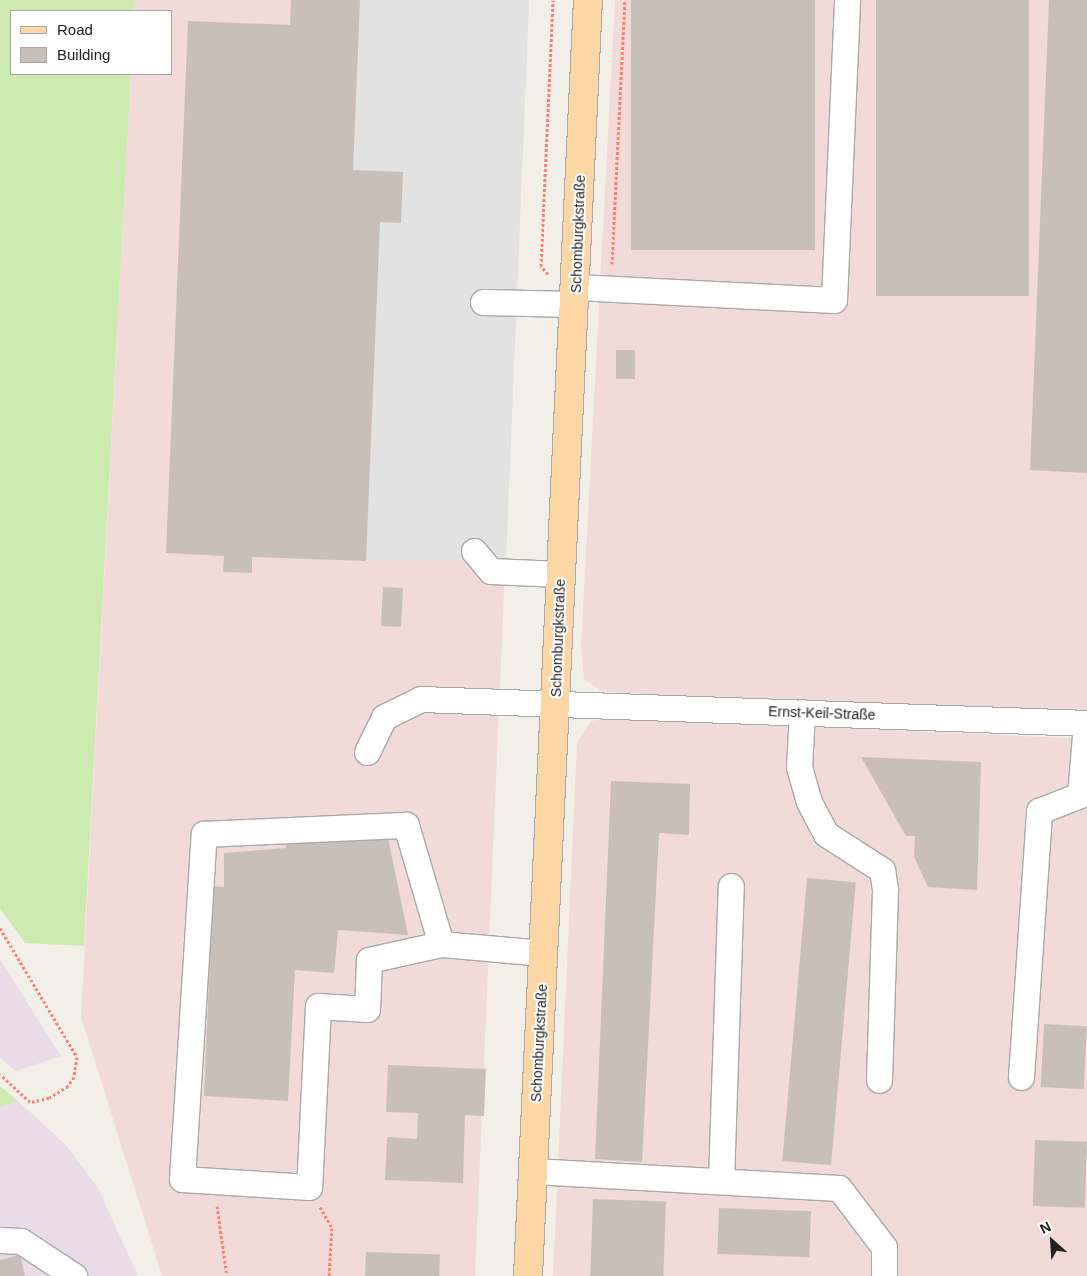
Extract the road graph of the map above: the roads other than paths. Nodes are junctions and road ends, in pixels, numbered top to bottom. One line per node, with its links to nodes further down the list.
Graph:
1 (588, 0): 3 (main road, Schomburgkstraße)
2 (847, 0): 3 (street)
3 (576, 296): 4 (street); 6 (main road, Schomburgkstraße)
4 (483, 302)
5 (474, 551): 6 (street)
6 (560, 574): 7 (main road, Schomburgkstraße)
7 (556, 703): 8 (street, Ernst-Keil-Straße); 10 (street, Ernst-Keil-Straße); 13 (main road, Schomburgkstraße)
8 (802, 712): 9 (street, Ernst-Keil-Straße); 15 (street)
9 (1086, 723): 14 (street)
10 (367, 752)
11 (732, 886): 17 (street)
12 (441, 944): 12 (street); 13 (street)
13 (543, 953): 16 (main road, Schomburgkstraße)
14 (1021, 1077)
15 (878, 1080)
16 (533, 1171): 17 (street); 20 (main road, Schomburgkstraße)
17 (721, 1181): 21 (street)
18 (0, 1240): 19 (street)
19 (74, 1276)
20 (528, 1276)
21 (884, 1276)

